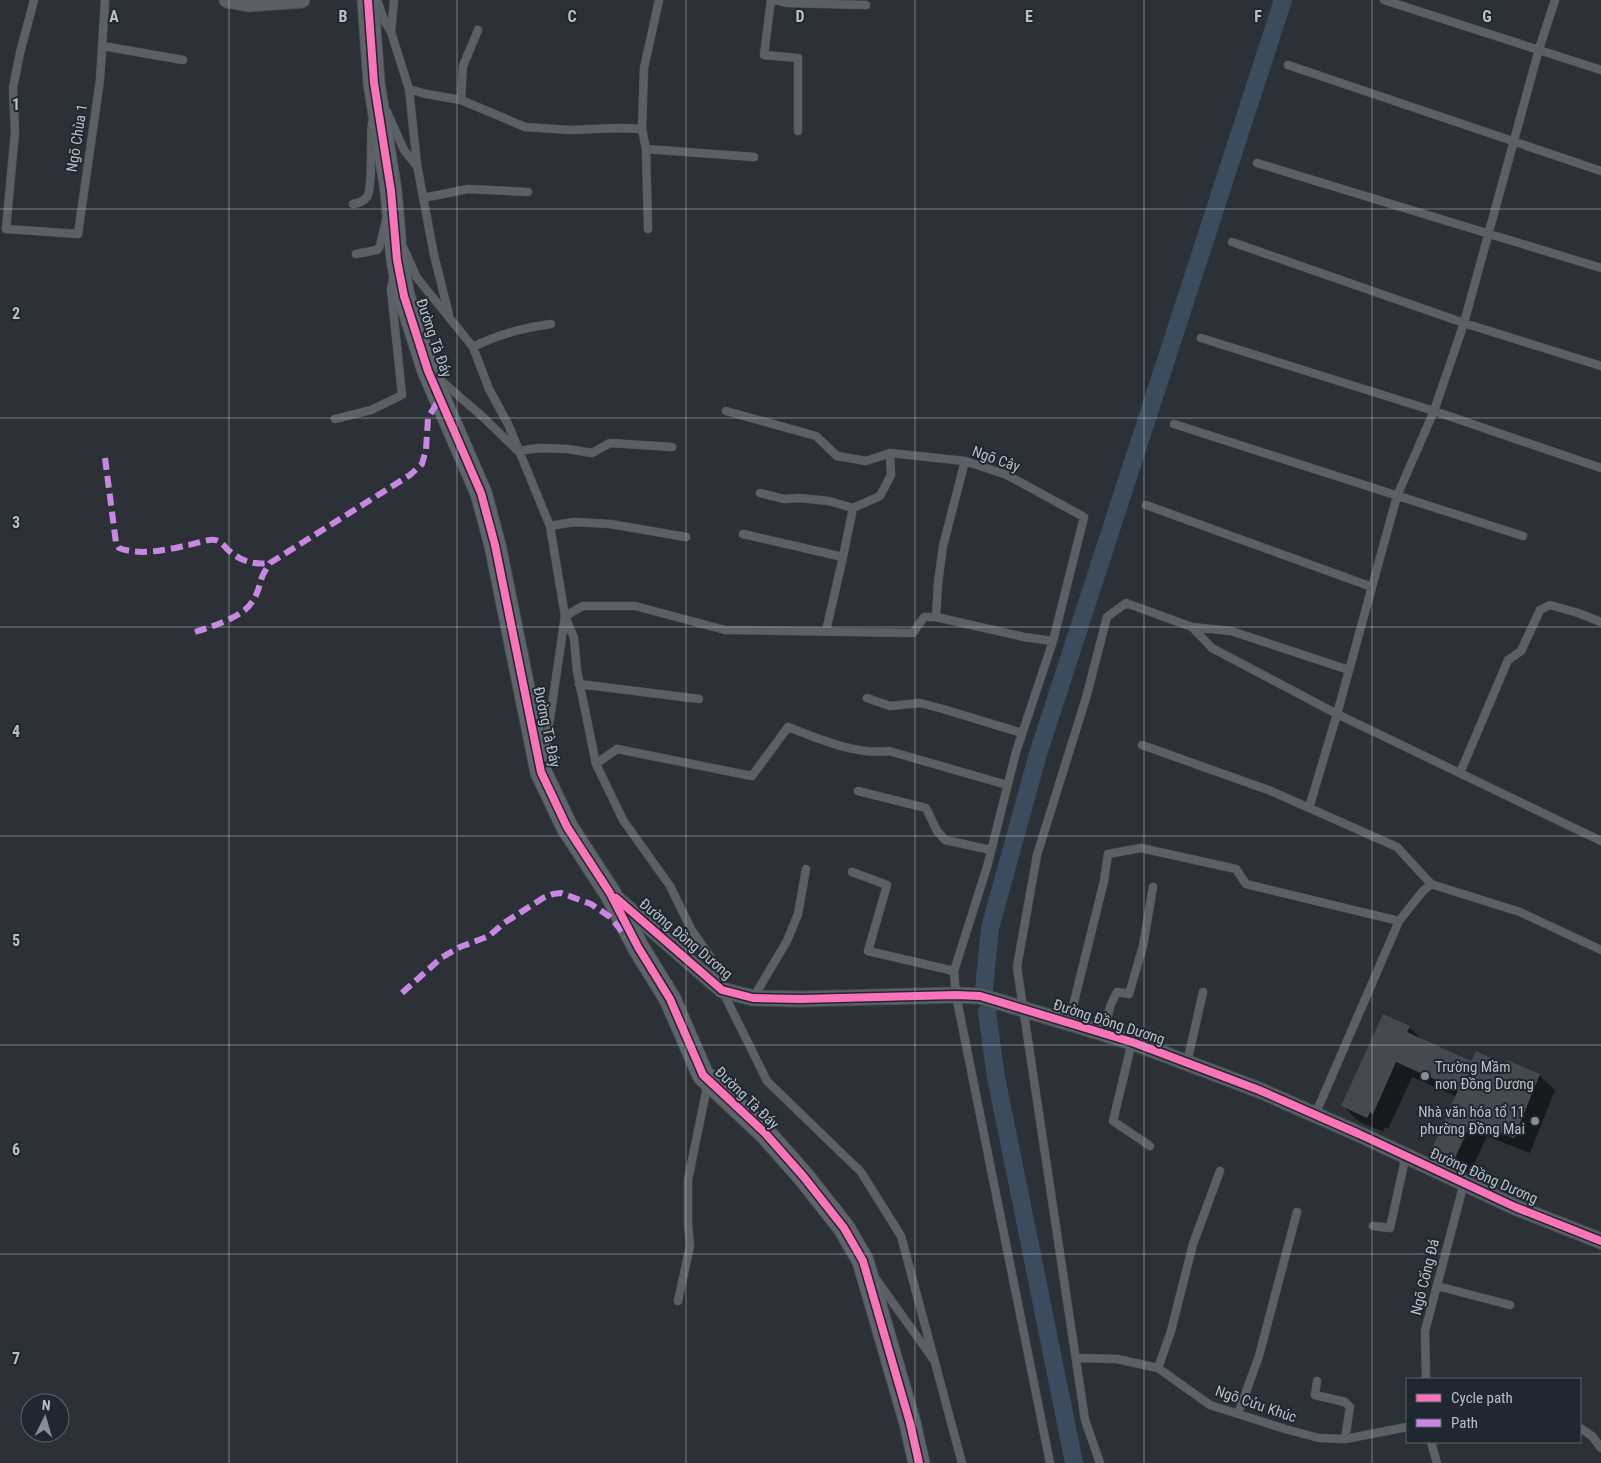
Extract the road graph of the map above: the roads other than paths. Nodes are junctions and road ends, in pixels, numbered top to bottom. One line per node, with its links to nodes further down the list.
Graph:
1 (34, 0): 16 (lane, Ngõ Chùa 1)
2 (105, 0): 16 (lane, Ngõ Chùa 1)
3 (227, 0): 4 (street)
4 (302, 0)
5 (368, 0): 21 (street, Đường Tà Đáy)
6 (376, 0): 15 (lane)
7 (394, 0): 15 (lane)
8 (659, 0): 24 (lane)
9 (771, 0): 25 (lane)
10 (775, 0): 13 (lane)
11 (1384, 0): 17 (lane)
12 (1555, 0): 17 (lane)
13 (866, 5)
14 (478, 30): 23 (lane)
15 (391, 32): 22 (lane)
16 (102, 46): 18 (lane)
17 (1538, 49): 20 (lane); 26 (lane)
18 (182, 60)
19 (1288, 65): 26 (lane)
20 (1601, 70)
21 (375, 88): 30 (lane); 32 (street, Đường Tà Đáy); 35 (lane)
22 (409, 89): 23 (lane); 30 (lane)
23 (461, 100): 24 (lane)
24 (642, 129): 27 (lane)
25 (798, 131)
26 (1513, 142): 31 (lane); 37 (lane)
27 (646, 149): 28 (lane); 36 (lane)
28 (754, 157)
29 (1257, 163): 37 (lane)
30 (417, 165): 34 (lane)
31 (1601, 172)
32 (391, 191): 39 (street, Đường Tà Đáy); 40 (lane)
33 (528, 192): 34 (lane)
34 (423, 198): 42 (lane)
35 (353, 204)
36 (648, 229)
37 (1488, 234): 41 (lane); 43 (lane)
38 (1232, 242): 43 (lane)
39 (397, 250): 42 (lane); 48 (street, Đường Tà Đáy); 51 (lane)
40 (356, 254)
41 (1601, 268)
42 (449, 317): 46 (lane)
43 (1464, 323): 47 (lane); 50 (lane)
44 (552, 324): 46 (lane)
45 (1201, 338): 50 (lane)
46 (473, 347): 54 (lane)
47 (1601, 366)
48 (428, 371): 54 (lane); 82 (street, Đường Tà Đáy)
49 (726, 411): 55 (lane)
50 (1434, 411): 57 (lane); 59 (lane)
51 (335, 419)
52 (1174, 424): 59 (lane)
53 (672, 447): 54 (lane)
54 (518, 451): 62 (lane)
55 (890, 453): 56 (lane, Ngõ Cây); 61 (lane)
56 (966, 461): 69 (lane); 73 (lane, Ngõ Cây)
57 (1601, 468)
58 (760, 493): 61 (lane)
59 (1397, 496): 64 (lane); 67 (lane)
60 (1146, 505): 67 (lane)
61 (853, 508): 66 (lane)
62 (550, 526): 65 (lane); 68 (lane)
63 (743, 534): 66 (lane)
64 (1523, 536)
65 (686, 538)
66 (844, 557): 72 (lane)
67 (1372, 586): 74 (lane)
68 (565, 616): 72 (lane); 75 (lane); 82 (lane)
69 (936, 617): 72 (lane); 73 (lane)
70 (1601, 622): 83 (lane)
71 (1192, 627): 74 (lane); 78 (lane); 101 (lane)
72 (826, 631)
73 (1053, 641): 79 (lane)
74 (1349, 670): 78 (lane)
75 (580, 684): 77 (lane); 81 (lane)
76 (867, 698): 79 (lane)
77 (699, 699)
78 (1337, 714): 83 (lane); 86 (lane)
79 (1022, 733): 84 (lane)
80 (1142, 745): 86 (lane)
81 (596, 764): 84 (lane); 97 (lane)
82 (541, 772): 93 (street, Đường Tà Đáy)
83 (1460, 773): 87 (lane)
84 (1007, 785): 88 (lane)
85 (858, 791): 88 (lane)
86 (1309, 808): 91 (lane)
87 (1601, 841)
88 (991, 850): 96 (lane)
89 (806, 870): 100 (lane)
90 (852, 872): 96 (lane)
91 (1431, 884): 94 (lane); 95 (lane)
92 (1153, 887): 103 (lane)
93 (610, 893): 97 (street, Đường Đồng Dương); 106 (street, Đường Tà Đáy)
94 (1399, 921): 102 (lane); 107 (lane)
95 (1601, 950)
96 (954, 971): 99 (lane)
97 (722, 990): 100 (street, Đường Đồng Dương); 120 (lane)
98 (1203, 992): 105 (lane)
99 (956, 995): 100 (street, Đường Đồng Dương); 101 (street, Đường Đồng Dương); 132 (lane)
100 (753, 998)
101 (1024, 1009): 102 (street, Đường Đồng Dương); 119 (lane)
102 (1069, 1022): 103 (street, Đường Đồng Dương)
103 (1103, 1033): 104 (street, Đường Đồng Dương)
104 (1132, 1042): 105 (street, Đường Đồng Dương); 108 (lane)
105 (1187, 1063): 107 (street, Đường Đồng Dương)
106 (708, 1080): 115 (street, Đường Tà Đáy); 117 (lane)
107 (1315, 1115): 109 (street, Đường Đồng Dương)
108 (1150, 1146)
109 (1406, 1155): 111 (street, Đường Đồng Dương); 113 (lane)
110 (1220, 1171): 121 (lane)
111 (1464, 1183): 114 (street, Đường Đồng Dương); 116 (lane, Ngõ Cống Đá)
112 (1297, 1212): 124 (lane)
113 (1373, 1226)
114 (1601, 1241)
115 (863, 1261): 120 (lane); 130 (street, Đường Tà Đáy)
116 (1437, 1286): 118 (lane); 122 (lane, Ngõ Cống Đá)
117 (678, 1301)
118 (1510, 1305)
119 (1076, 1358): 121 (lane, Ngõ Cửu Khúc); 133 (lane)
120 (936, 1363): 131 (lane)
121 (1158, 1368): 124 (lane, Ngõ Cửu Khúc)
122 (1426, 1378)
123 (1317, 1381): 127 (lane)
124 (1238, 1414): 127 (lane, Ngõ Cửu Khúc)
125 (1406, 1427): 127 (lane, Ngõ Cửu Khúc)
126 (1581, 1429): 129 (lane)
127 (1345, 1439)
128 (1431, 1443): 134 (lane)
129 (1601, 1448)
130 (919, 1463)
131 (962, 1463)
132 (1050, 1463)
133 (1100, 1463)
134 (1437, 1463)

